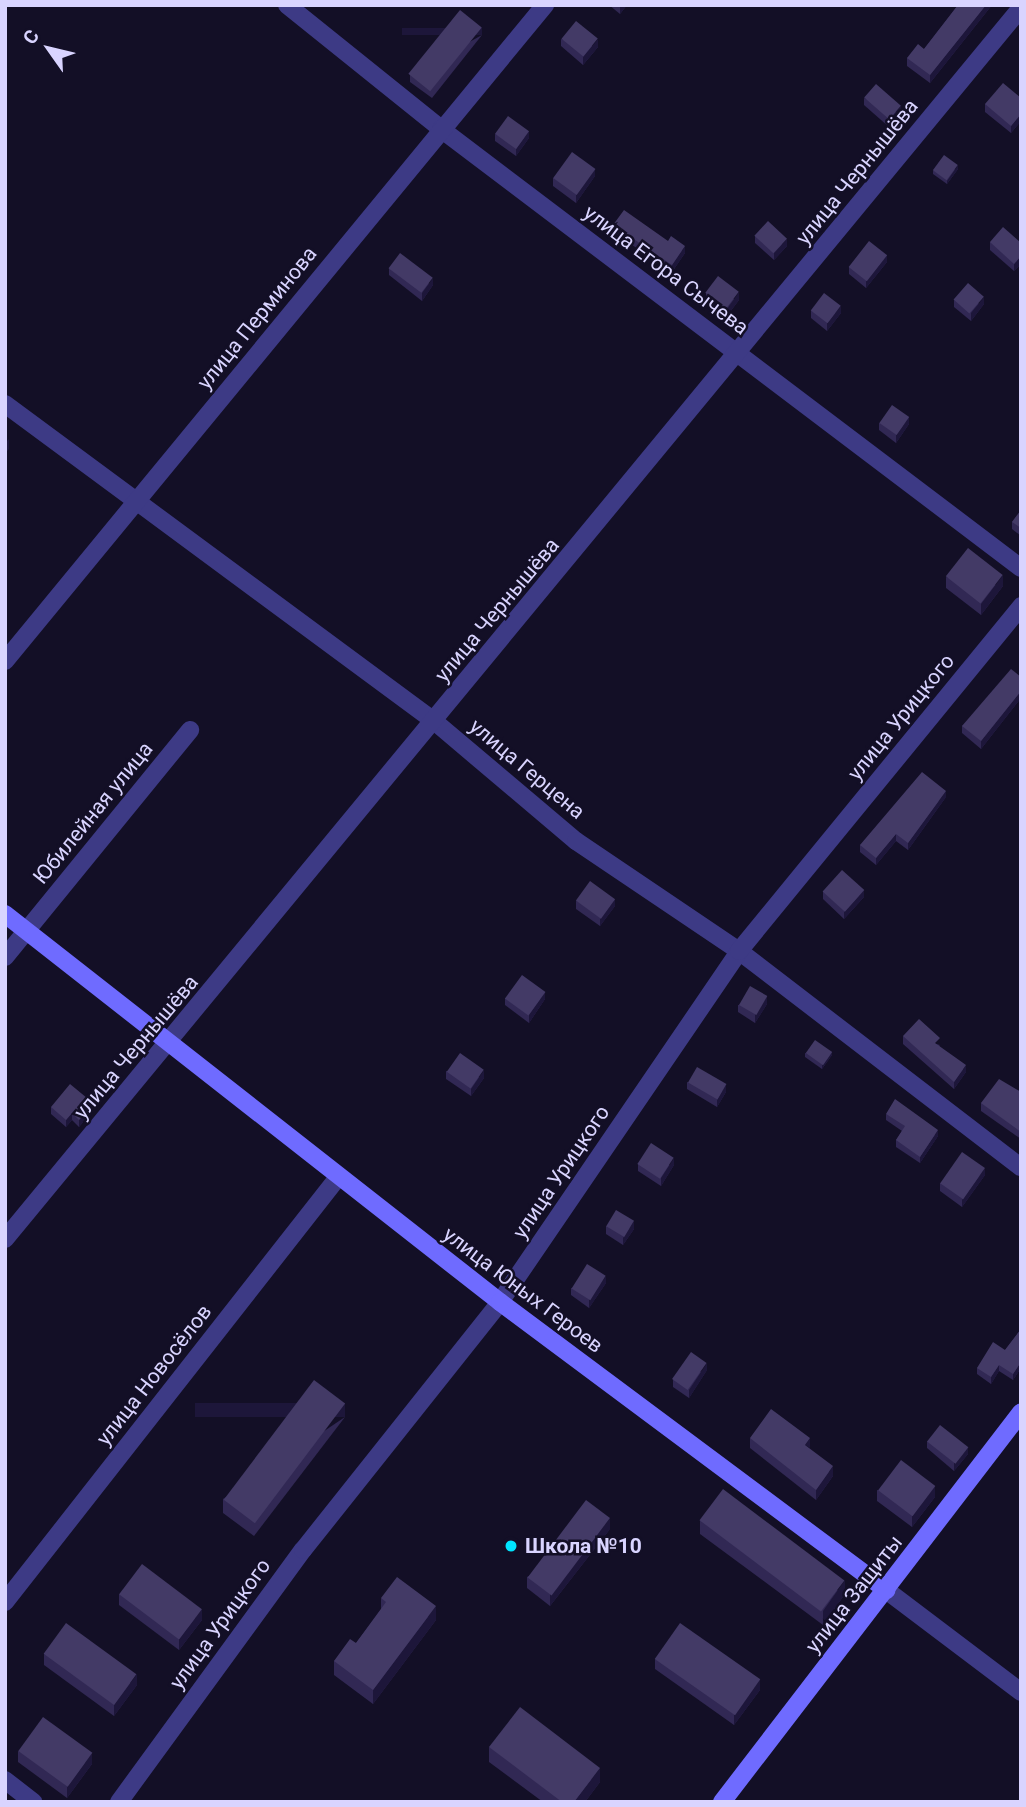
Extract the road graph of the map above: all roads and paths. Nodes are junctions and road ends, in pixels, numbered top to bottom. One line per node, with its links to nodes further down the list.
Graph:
1 (287, 5): 4 (street, улица Егора Сычева)
2 (545, 5): 4 (street, улица Перминова)
3 (1021, 8): 5 (street, улица Чернышёва)
4 (441, 129): 5 (street, улица Егора Сычева); 7 (street, улица Перминова)
5 (738, 353): 8 (street, улица Егора Сычева); 11 (street, улица Чернышёва)
6 (5, 404): 7 (street, улица Герцена)
7 (137, 499): 10 (street, улица Перминова); 11 (street, улица Герцена)
8 (1021, 568)
9 (1021, 606): 15 (street, улица Урицкого)
10 (5, 661)
11 (434, 721): 15 (street, улица Герцена); 17 (street, улица Чернышёва)
12 (190, 730): 14 (street, Юбилейная улица)
13 (5, 914): 14 (street, улица Юных Героев)
14 (27, 931): 16 (street, Юбилейная улица); 17 (street, улица Юных Героев)
15 (739, 951): 18 (street, улица Герцена); 21 (street, улица Урицкого)
16 (5, 957)
17 (169, 1043): 19 (street, улица Юных Героев); 20 (street, улица Чернышёва)
18 (1021, 1167)
19 (339, 1176): 21 (street, улица Юных Героев); 24 (street, улица Новосёлов)
20 (5, 1239)
21 (500, 1302): 23 (street, улица Юных Героев); 28 (street, улица Урицкого)
22 (1021, 1413): 23 (street, улица Защиты)
23 (887, 1590): 25 (street, улица Юных Героев); 29 (street, улица Защиты)
24 (5, 1602)
25 (1021, 1692)
26 (5, 1780): 27 (street)
27 (33, 1802)
28 (119, 1802)
29 (722, 1802)

